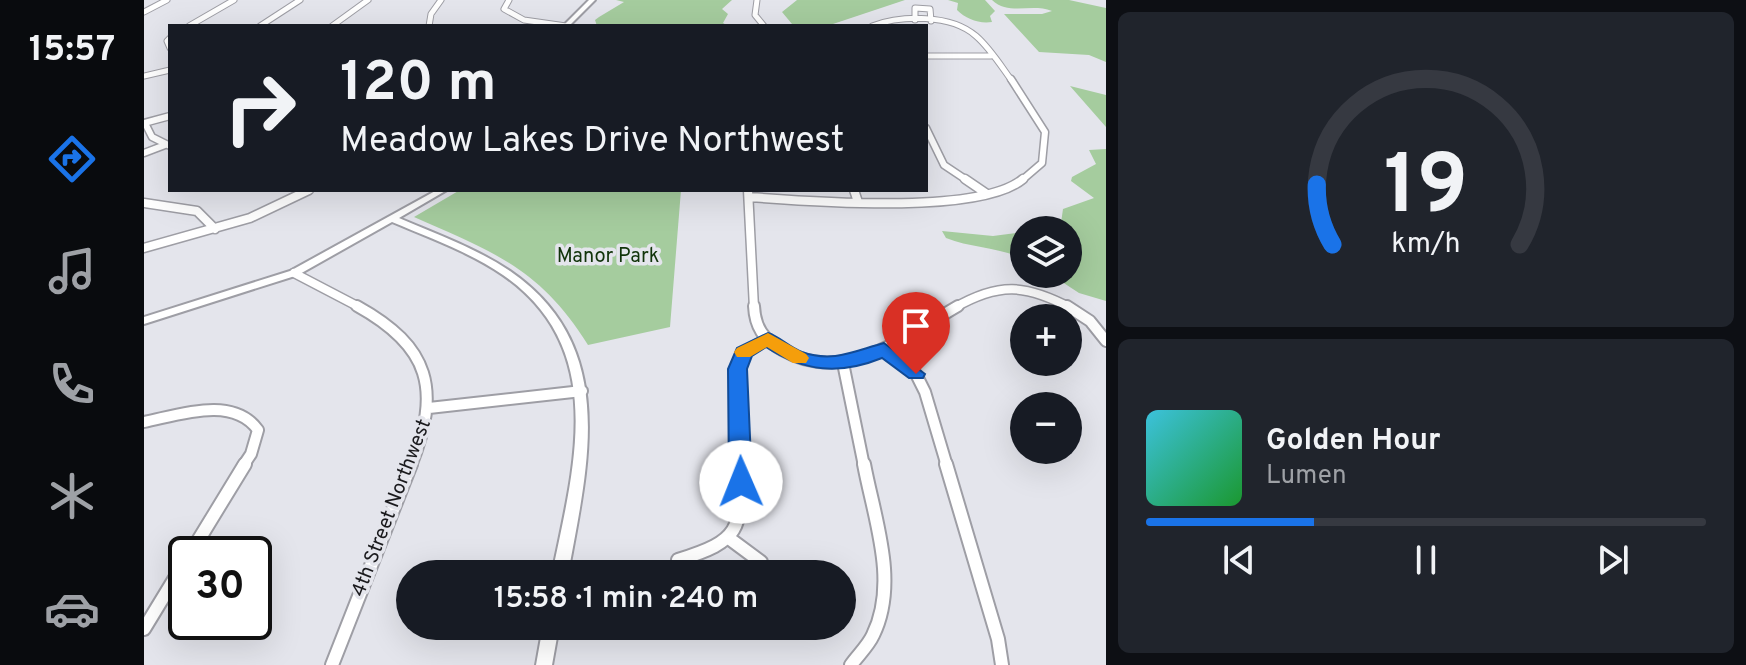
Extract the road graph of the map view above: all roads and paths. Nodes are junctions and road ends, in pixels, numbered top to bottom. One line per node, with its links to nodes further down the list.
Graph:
1 (167, 0): 9 (street)
2 (234, 0): 12 (street)
3 (300, 0): 13 (street)
4 (368, 0): 14 (street)
5 (441, 0): 15 (street)
6 (509, 0): 16 (street)
7 (592, 0): 17 (street)
8 (757, 0): 18 (street)
9 (144, 12)
10 (915, 20): 11 (street); 11 (street); 19 (street)
11 (931, 21): 21 (street)
12 (192, 24)
13 (263, 24)
14 (335, 24)
15 (429, 24)
16 (555, 24)
17 (568, 24)
18 (762, 24)
19 (878, 24)
20 (928, 56): 21 (street)
21 (991, 56): 33 (street)
22 (168, 70): 23 (street)
23 (144, 76)
24 (168, 117): 25 (street)
25 (144, 123): 27 (street)
26 (928, 132): 33 (street)
27 (167, 145): 28 (street)
28 (144, 153)
29 (305, 192): 37 (street)
30 (440, 192): 36 (street)
31 (855, 192): 34 (street)
32 (748, 193): 34 (street); 41 (street)
33 (987, 194): 34 (street)
34 (858, 202)
35 (144, 203): 37 (street)
36 (393, 219): 39 (street); 45 (street)
37 (215, 229): 38 (street)
38 (144, 248)
39 (294, 273): 40 (street); 46 (street, 4th Street Northwest)
40 (144, 321)
41 (768, 339): 44 (street); 49 (street)
42 (1106, 341): 43 (street)
43 (884, 350): 44 (street); 59 (street)
44 (843, 363): 58 (street)
45 (582, 391): 46 (street); 50 (street)
46 (429, 408): 56 (street, 4th Street Northwest)
47 (144, 422): 48 (street)
48 (201, 536)
49 (730, 539): 51 (street); 52 (street)
50 (563, 560)
51 (678, 560)
52 (758, 560)
53 (168, 590): 54 (street)
54 (144, 629)
55 (548, 640): 57 (street)
56 (332, 665)
57 (544, 665)
58 (851, 665)
59 (1002, 665)

